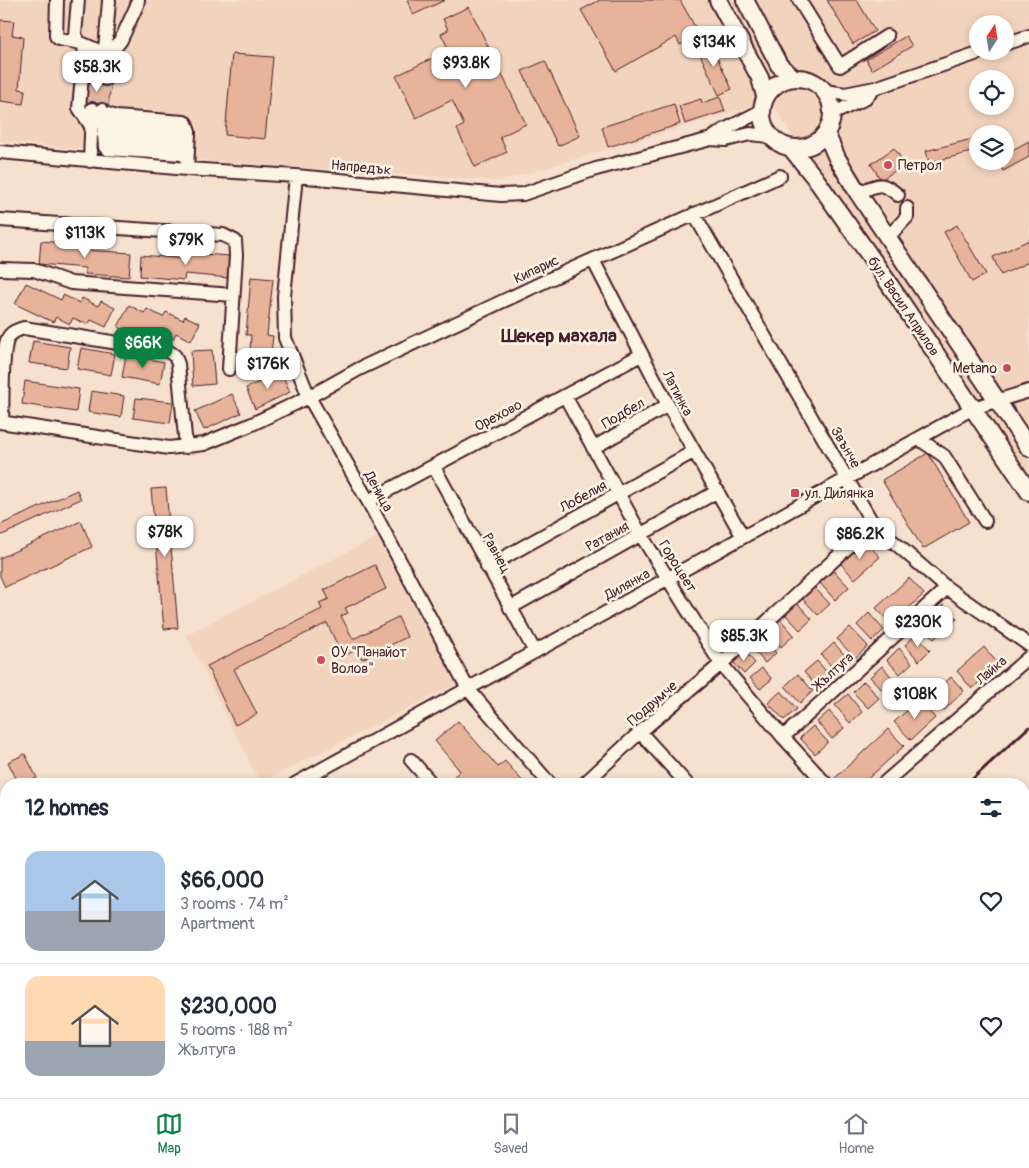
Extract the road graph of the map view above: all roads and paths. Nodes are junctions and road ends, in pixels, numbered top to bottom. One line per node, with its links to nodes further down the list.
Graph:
1 (57, 0): 13 (street)
2 (64, 0): 13 (street)
3 (71, 0): 13 (street)
4 (78, 0): 13 (street)
5 (138, 0): 16 (street)
6 (718, 0): 21 (main road)
7 (745, 0): 17 (main road)
8 (799, 0): 10 (street)
9 (105, 1): 14 (street); 16 (street)
10 (887, 36)
11 (1029, 36): 12 (street)
12 (1014, 41)
13 (76, 42): 14 (street); 23 (street)
14 (97, 50): 16 (street)
15 (969, 56): 19 (street)
16 (104, 62): 18 (street)
17 (793, 77): 20 (main road); 21 (main road)
18 (100, 78)
19 (875, 88): 20 (street); 22 (street)
20 (825, 91): 22 (main road)
21 (763, 104): 25 (main road); 26 (street, Напредък)
22 (832, 114): 24 (main road)
23 (100, 122): 27 (street); 27 (street); 30 (street)
24 (826, 132): 28 (main road); 33 (main road, бул. Васил Априлов)
25 (769, 136): 26 (street, Напредък); 28 (main road)
26 (711, 138): 31 (street, Напредък)
27 (188, 148): 30 (street, Напредък); 31 (street, Напредък)
28 (791, 148): 49 (main road, бул. Васил Априлов)
29 (0, 152): 30 (street, Напредък)
30 (90, 161)
31 (296, 176): 46 (street, Деница)
32 (780, 176): 36 (street, Кипарис)
33 (858, 192): 34 (street); 38 (main road, бул. Васил Априлов)
34 (898, 195)
35 (907, 208): 38 (street)
36 (694, 214): 39 (street, Кипарис); 57 (street, Звънче)
37 (0, 220): 41 (street)
38 (889, 236): 47 (main road, бул. Васил Априлов)
39 (593, 260): 42 (street, Латинка); 46 (street, Кипарис)
40 (0, 269): 41 (street)
41 (233, 295): 43 (street)
42 (641, 355): 45 (street, Орехово); 48 (street, Латинка)
43 (229, 369)
44 (1029, 392): 47 (street, Дилянка)
45 (565, 396): 53 (street, Гороцвет); 56 (street, Орехово)
46 (309, 397): 52 (street, Кипарис); 61 (street, Деница)
47 (997, 402): 49 (street, Дилянка); 54 (main road, бул. Васил Априлов)
48 (668, 405): 53 (street, Подбел); 55 (street, Латинка)
49 (973, 408): 51 (street, Дилянка); 59 (main road, бул. Васил Априлов)
50 (1, 422): 52 (street, Кипарис); 52 (street)
51 (919, 439): 57 (street, Дилянка); 62 (street)
52 (186, 447)
53 (593, 448): 60 (street, Гороцвет)
54 (1029, 448)
55 (693, 452): 58 (street, Латинка); 60 (street, Лобелия)
56 (434, 467): 61 (street, Орехово); 66 (street, Равнец)
57 (847, 479): 63 (street, Звънче); 65 (street, Дилянка)
58 (718, 491): 64 (street, Ратания); 65 (street, Латинка)
59 (1029, 492)
60 (618, 493): 64 (street, Гороцвет); 66 (street, Лобелия)
61 (368, 501): 74 (street, Деница)
62 (985, 521)
63 (873, 524): 68 (street, Звънче); 73 (street, Подрумче)
64 (641, 535): 67 (street, Гороцвет); 69 (street, Ратания)
65 (743, 537): 67 (street, Дилянка)
66 (487, 567): 69 (street, Равнец)
67 (668, 578): 71 (street, Дилянка); 73 (street, Гороцвет)
68 (947, 588): 70 (street, Звънче); 76 (street, Жълтуга)
69 (510, 608): 71 (street, Равнец)
70 (1029, 645)
71 (535, 652): 74 (street, Дилянка)
72 (1029, 657): 84 (street, Лайка)
73 (721, 664): 75 (street, Подрумче); 76 (street, Гороцвет)
74 (468, 689): 78 (street, Дилянка); 80 (street, Деница)
75 (640, 732): 81 (street, Подрумче); 82 (street)
76 (783, 737): 83 (street, Гороцвет)
77 (412, 760): 79 (street)
78 (306, 778)
79 (427, 778)
80 (545, 778)
81 (590, 778)
82 (682, 778)
83 (821, 778)
84 (890, 778)

